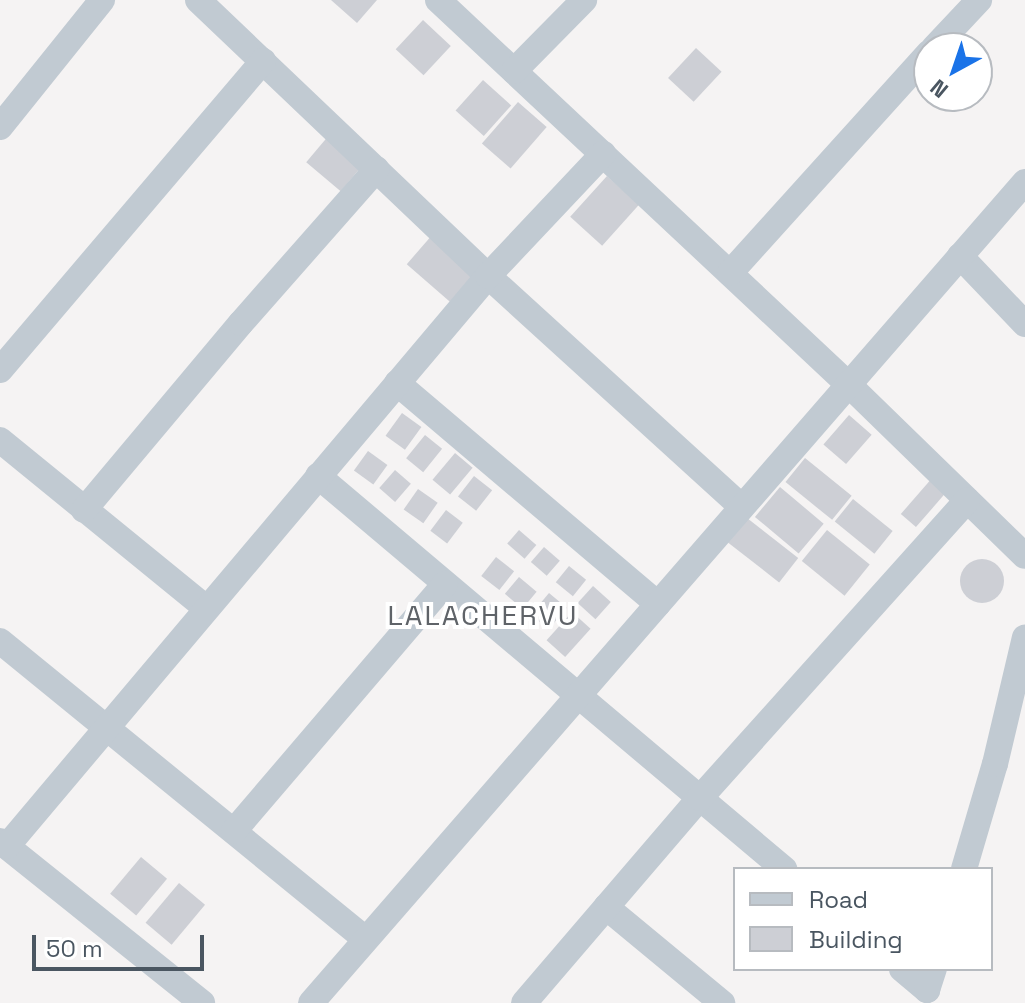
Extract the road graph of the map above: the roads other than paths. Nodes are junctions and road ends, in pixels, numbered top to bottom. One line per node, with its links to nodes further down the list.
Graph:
1 (102, 0): 10 (street)
2 (198, 0): 7 (street)
3 (438, 0): 8 (street)
4 (584, 0): 8 (street)
5 (979, 0): 6 (street)
6 (949, 32)
7 (263, 61): 12 (street); 18 (street)
8 (514, 71): 11 (street)
9 (913, 71): 15 (street)
10 (0, 127)
11 (603, 154): 15 (street); 16 (street)
12 (377, 169): 16 (street); 25 (street)
13 (1025, 182): 14 (street)
14 (960, 256): 17 (street); 20 (street)
15 (730, 273): 20 (street)
16 (488, 276): 19 (street); 24 (street)
17 (1025, 324)
18 (0, 370)
19 (397, 383): 22 (street); 28 (street)
20 (849, 385): 23 (street); 24 (street)
21 (0, 440): 25 (street)
22 (318, 476): 27 (street); 29 (street)
23 (967, 500): 26 (street); 34 (street)
24 (742, 507): 28 (street)
25 (84, 510): 29 (street)
26 (1025, 556)
27 (445, 584): 32 (street); 35 (street)
28 (658, 604): 32 (street)
29 (206, 608): 33 (street)
30 (1025, 637): 38 (street)
31 (0, 641): 33 (street)
32 (579, 695): 34 (street); 40 (street)
33 (106, 727): 35 (street); 36 (street)
34 (700, 798): 37 (street); 39 (street)
35 (234, 831): 40 (street)
36 (3, 844): 43 (street)
37 (782, 867)
38 (965, 867)
39 (606, 907): 45 (street); 46 (street)
40 (366, 939): 44 (street)
41 (904, 971): 42 (street)
42 (933, 971)
43 (202, 1003)
44 (311, 1003)
45 (524, 1003)
46 (722, 1003)

